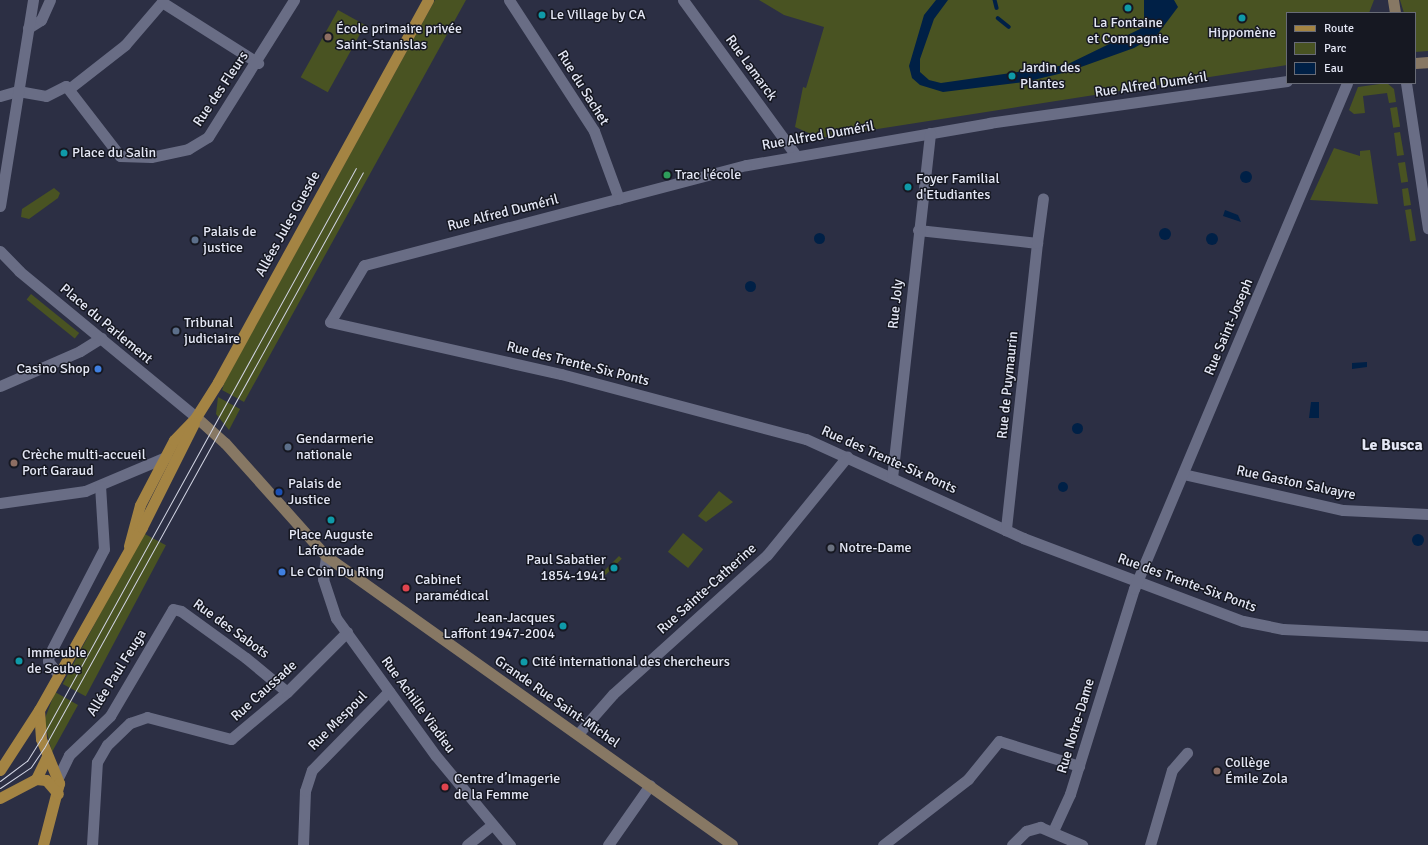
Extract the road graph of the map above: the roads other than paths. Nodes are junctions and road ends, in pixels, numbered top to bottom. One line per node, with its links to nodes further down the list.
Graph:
1 (33, 0): 9 (street)
2 (50, 0): 9 (street)
3 (294, 0): 10 (street, Rue des Fleurs)
4 (428, 0): 31 (main road, Allées Jules Guesde)
5 (509, 0): 22 (street, Rue du Sachet)
6 (683, 0): 20 (street, Rue Lamarck)
7 (1393, 0): 8 (main road)
8 (1395, 12)
9 (28, 28): 17 (street)
10 (258, 62): 16 (street); 16 (street, Rue des Fleurs)
11 (1428, 62): 12 (main road)
12 (1416, 63)
13 (1286, 81): 19 (street, Rue Alfred Duméril)
14 (1347, 84): 34 (street, Rue Saint-Joseph)
15 (1406, 84): 24 (street)
16 (70, 88): 17 (street)
17 (18, 91): 18 (street); 23 (street)
18 (0, 96)
19 (930, 133): 20 (street, Rue Alfred Duméril); 25 (street, Rue Joly)
20 (795, 154): 22 (street, Rue Alfred Duméril)
21 (1043, 198): 26 (street, Rue de Puymaurin)
22 (619, 199): 28 (street, Rue Alfred Duméril)
23 (0, 206)
24 (1428, 228)
25 (918, 230): 26 (street); 35 (street, Rue Joly)
26 (1037, 244): 39 (street, Rue de Puymaurin)
27 (0, 250): 29 (street, Place du Parlement)
28 (330, 322): 33 (street, Rue des Trente-Six Ponts)
29 (101, 338): 30 (street); 31 (street, Place du Parlement)
30 (0, 386)
31 (196, 417): 32 (main road, Allées Jules Guesde); 40 (main road); 41 (main road)
32 (166, 457): 36 (street); 40 (main road)
33 (847, 457): 35 (street, Rue des Trente-Six Ponts); 50 (street, Rue Sainte-Catherine)
34 (1183, 474): 38 (street, Rue Gaston Salvayre); 42 (street, Rue Saint-Joseph)
35 (892, 478): 39 (street, Rue des Trente-Six Ponts)
36 (100, 486): 37 (street); 46 (street)
37 (0, 503)
38 (1428, 514)
39 (1006, 530): 42 (street, Rue des Trente-Six Ponts)
40 (129, 546): 46 (main road)
41 (326, 556): 44 (street, Rue Achille Viadieu); 50 (main road, Grande Rue Saint-Michel)
42 (1137, 581): 45 (street, Rue des Trente-Six Ponts); 53 (street, Rue Notre-Dame)
43 (173, 609): 48 (street, Rue des Sabots); 55 (street, Allée Paul Feuga)
44 (347, 632): 47 (street, Rue Achille Viadieu); 48 (street, Rue Caussade)
45 (1428, 636)
46 (58, 674): 49 (main road)
47 (389, 691): 60 (street, Rue Achille Viadieu); 64 (street, Rue Mespoul)
48 (287, 692): 63 (street, Rue Caussade)
49 (39, 710): 52 (main road); 54 (main road)
50 (578, 734): 57 (main road, Grande Rue Saint-Michel)
51 (1187, 753): 72 (street)
52 (47, 756): 55 (main road); 56 (main road)
53 (1079, 766): 61 (street, Rue Notre-Dame); 69 (street)
54 (0, 770)
55 (58, 776): 58 (main road)
56 (32, 781): 58 (main road); 59 (main road)
57 (650, 785): 67 (street); 68 (main road, Grande Rue Saint-Michel)
58 (56, 790): 62 (main road)
59 (0, 798)
60 (492, 825): 65 (street); 66 (street, Rue Achille Viadieu)
61 (1053, 831): 70 (street); 71 (street)
62 (43, 845)
63 (92, 845)
64 (303, 845)
65 (468, 845)
66 (510, 845)
67 (608, 845)
68 (732, 845)
69 (883, 845)
70 (1012, 845)
71 (1082, 845)
72 (1150, 845)

